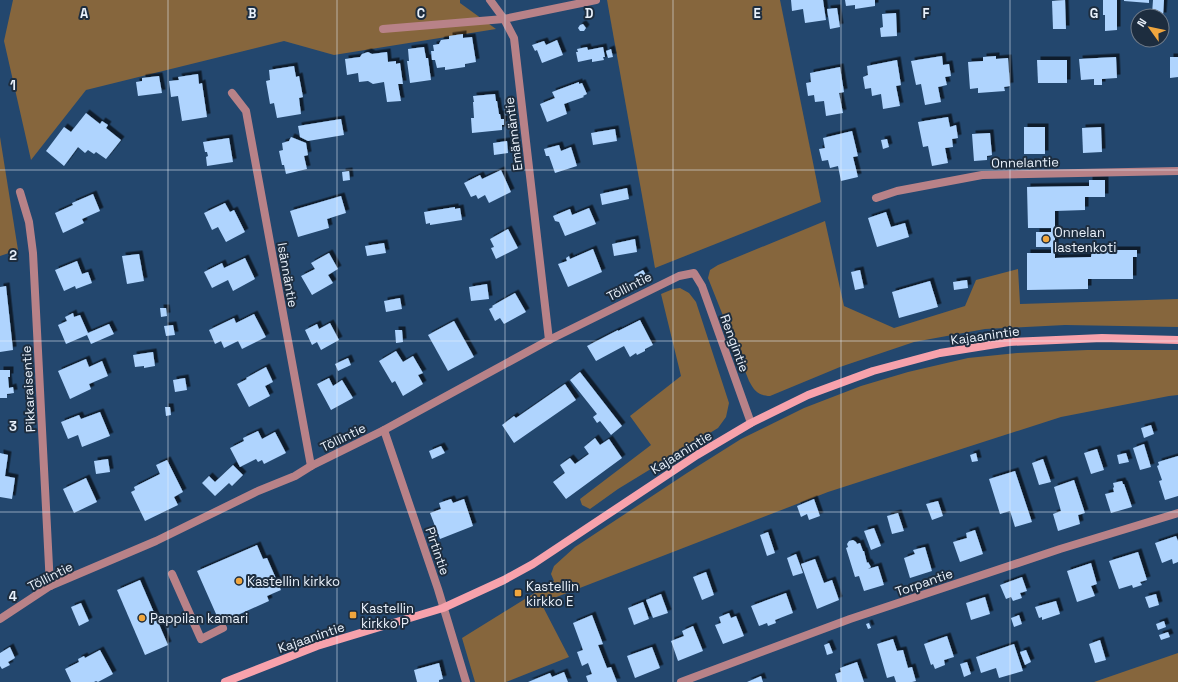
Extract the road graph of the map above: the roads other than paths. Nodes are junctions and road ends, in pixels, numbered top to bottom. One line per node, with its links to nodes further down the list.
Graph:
1 (490, 0): 3 (street, Emännäntie)
2 (596, 0): 3 (street)
3 (504, 19): 4 (street); 10 (street, Emännäntie)
4 (383, 29)
5 (232, 93): 14 (street, Isännäntie)
6 (1178, 171): 8 (street, Onnelantie)
7 (20, 192): 17 (street, Pikkaraisentie)
8 (876, 198)
9 (694, 273): 10 (street, Töllintie); 12 (street, Rengintie)
10 (549, 340): 13 (street, Töllintie)
11 (1178, 340): 12 (main road, Kajaanintie)
12 (751, 423): 18 (main road, Kajaanintie)
13 (384, 430): 14 (street, Töllintie); 18 (street, Pirtintie)
14 (311, 466): 17 (street, Töllintie)
15 (1178, 513): 23 (street, Torpantie)
16 (172, 574): 20 (street)
17 (50, 586): 19 (street, Töllintie)
18 (444, 608): 21 (main road, Kajaanintie); 22 (street, Pirtintie)
19 (0, 619)
20 (222, 628)
21 (225, 682)
22 (466, 682)
23 (681, 682)

